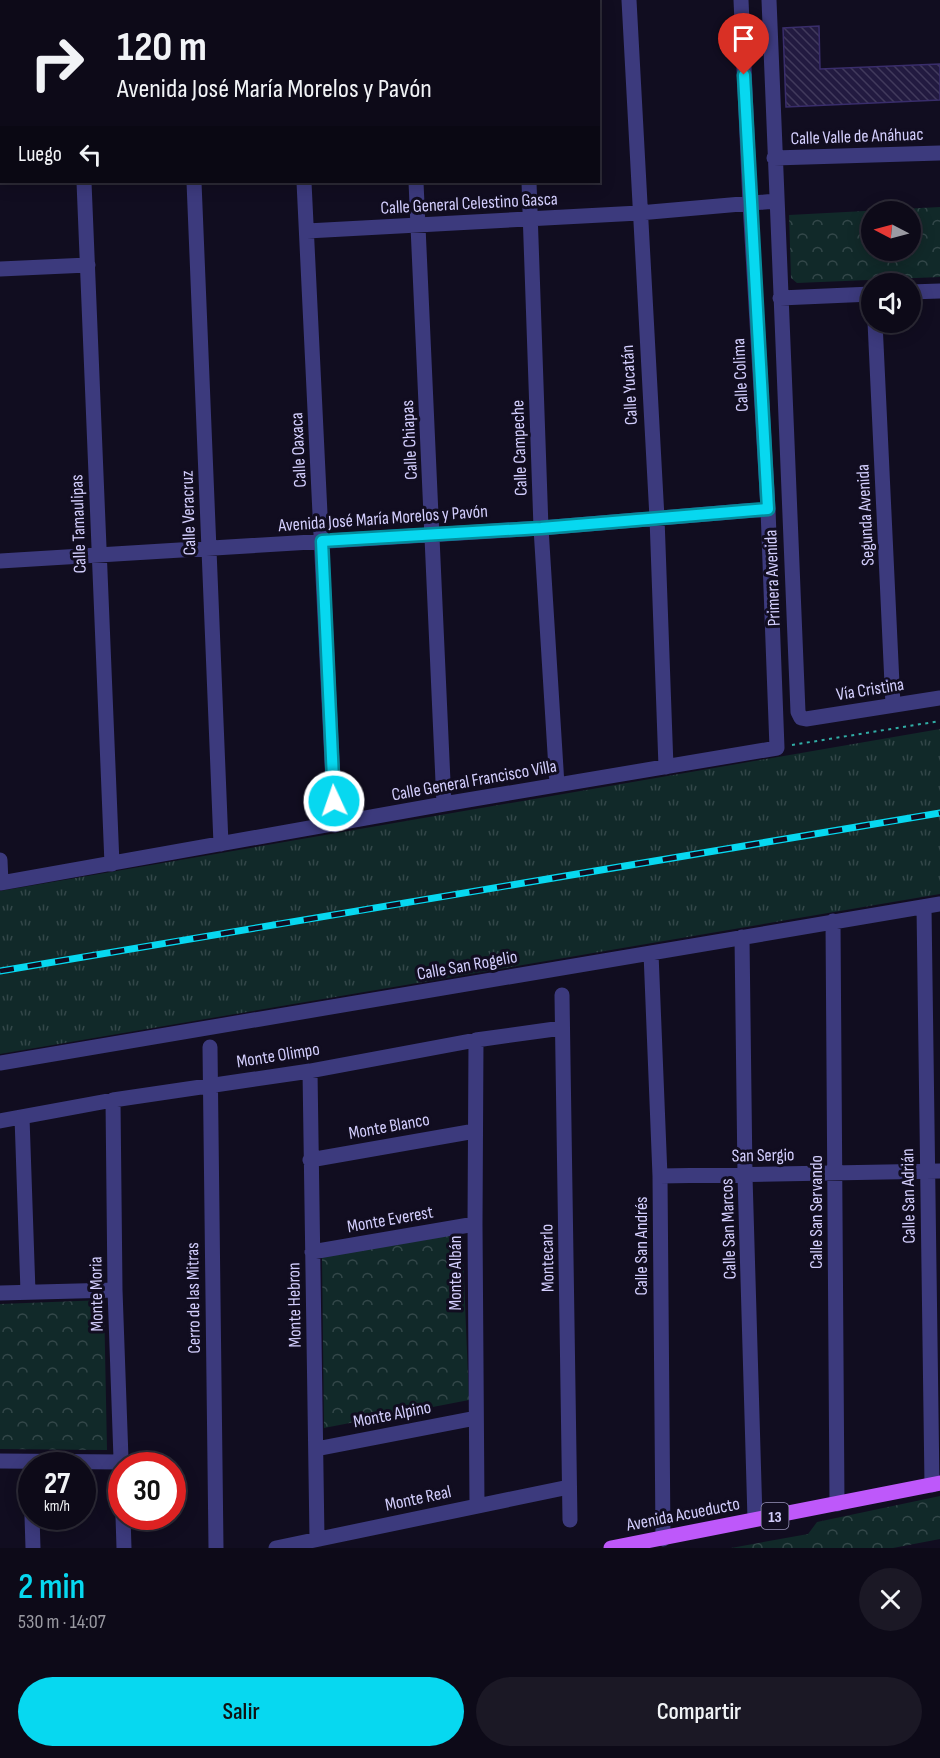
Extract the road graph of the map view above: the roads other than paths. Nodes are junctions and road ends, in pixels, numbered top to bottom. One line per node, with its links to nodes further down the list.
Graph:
1 (628, 0): 13 (street, Calle Yucatán)
2 (741, 0): 12 (street, Calle Colima)
3 (769, 0): 5 (street, Primera Avenida)
4 (940, 153): 5 (street, Calle Valle de Anáhuac)
5 (774, 158): 11 (street, Primera Avenida)
6 (84, 183): 17 (street, Calle Tamaulipas)
7 (194, 183): 29 (street, Calle Veracruz)
8 (304, 183): 16 (street, Calle Oaxaca)
9 (416, 183): 15 (street, Calle Chiapas)
10 (529, 183): 14 (street, Calle Campeche)
11 (776, 201): 12 (street, Calle General Celestino Gasca); 22 (street, Primera Avenida)
12 (750, 203): 13 (street, Calle General Celestino Gasca); 24 (street, Calle Colima)
13 (639, 213): 14 (street, Calle General Celestino Gasca); 25 (street, Calle Yucatán)
14 (531, 219): 15 (street, Calle General Celestino Gasca); 26 (street, Calle Campeche)
15 (418, 226): 16 (street, Calle General Celestino Gasca); 27 (street, Calle Chiapas)
16 (307, 231): 28 (street, Calle Oaxaca)
17 (88, 265): 18 (street); 30 (street, Calle Tamaulipas)
18 (0, 269)
19 (940, 291): 20 (street)
20 (921, 292)
21 (861, 294): 22 (street)
22 (780, 298): 34 (street, Primera Avenida)
23 (876, 333): 33 (street, Segunda Avenida)
24 (768, 509): 25 (street, Avenida José María Morelos y Pavón); 35 (street, Calle Colima)
25 (657, 518): 26 (street, Avenida José María Morelos y Pavón); 36 (street, Calle Yucatán)
26 (541, 528): 27 (street, Avenida José María Morelos y Pavón); 37 (street, Calle Campeche)
27 (433, 533): 28 (street, Avenida José María Morelos y Pavón); 38 (street, Calle Chiapas)
28 (322, 541): 29 (street, Avenida José María Morelos y Pavón); 39 (street, Calle Oaxaca)
29 (209, 548): 30 (street, Avenida José María Morelos y Pavón); 40 (street, Calle Veracruz)
30 (99, 554): 31 (street, Avenida José María Morelos y Pavón); 42 (street, Calle Tamaulipas)
31 (0, 561)
32 (940, 698): 33 (street, Vía Cristina)
33 (894, 705): 34 (street, Vía Cristina)
34 (806, 719)
35 (777, 748): 36 (street, Calle General Francisco Villa)
36 (666, 767): 37 (street, Calle General Francisco Villa)
37 (557, 785): 38 (street, Calle General Francisco Villa)
38 (444, 804): 39 (street, Calle General Francisco Villa)
39 (335, 825): 40 (street, Calle General Francisco Villa)
40 (221, 843): 42 (street, Calle General Francisco Villa)
41 (0, 860): 43 (street)
42 (112, 864): 43 (street, Calle General Francisco Villa)
43 (1, 883)
44 (940, 904): 45 (street, Calle San Rogelio)
45 (924, 907): 46 (street, Calle San Rogelio); 61 (street, Calle San Adrián)
46 (833, 921): 47 (street, Calle San Rogelio); 62 (street, Calle San Servando)
47 (742, 937): 48 (street, Calle San Rogelio); 64 (street, Calle San Marcos)
48 (651, 953): 53 (street, Calle San Rogelio); 63 (street, Calle San Andrés)
49 (562, 995): 50 (street, Montecarlo)
50 (562, 1028): 51 (street, Monte Olimpo); 76 (street, Montecarlo)
51 (476, 1040): 54 (street, Monte Olimpo); 59 (street, Monte Albán)
52 (210, 1047): 55 (street, Cerro de las Mitras)
53 (0, 1063)
54 (310, 1071): 55 (street, Monte Olimpo); 60 (street, Monte Hebron)
55 (210, 1085): 56 (street, Monte Olimpo); 88 (street, Cerro de las Mitras)
56 (113, 1100): 57 (street, Monte Olimpo); 67 (street, Monte Moria)
57 (22, 1117): 58 (street, Monte Olimpo); 68 (street)
58 (0, 1121)
59 (475, 1131): 60 (street, Monte Blanco); 65 (street, Monte Albán)
60 (310, 1160): 66 (street, Monte Hebron)
61 (934, 1171): 62 (street, San Sergio); 75 (street, Calle San Adrián)
62 (836, 1173): 64 (street, San Sergio); 77 (street, Calle San Servando)
63 (660, 1176): 64 (street, San Sergio); 84 (street, Calle San Andrés)
64 (746, 1176): 79 (street, Calle San Marcos)
65 (475, 1224): 66 (street, Monte Everest); 70 (street, Monte Albán)
66 (312, 1252): 71 (street, Monte Hebron)
67 (115, 1290): 68 (street); 72 (street, Monte Moria)
68 (28, 1292): 69 (street)
69 (0, 1293)
70 (476, 1418): 71 (street, Monte Alpino); 78 (street, Monte Albán)
71 (316, 1449): 83 (street, Monte Hebron)
72 (121, 1452)
73 (0, 1461): 74 (street)
74 (18, 1463)
75 (936, 1484): 77 (main road, Avenida Acueducto / 13)
76 (569, 1487): 78 (street, Monte Real); 80 (street, Montecarlo)
77 (837, 1504): 79 (main road, Avenida Acueducto / 13)
78 (477, 1506): 83 (street, Monte Real)
79 (755, 1519): 85 (main road, Avenida Acueducto / 13)
80 (570, 1520)
81 (32, 1530): 86 (street)
82 (123, 1530): 87 (street)
83 (317, 1539): 89 (street, Monte Real)
84 (663, 1539): 85 (main road, Avenida Acueducto / 13); 90 (main road, Avenida Acueducto / 13)
85 (692, 1540)
86 (33, 1548)
87 (124, 1548)
88 (216, 1548)
89 (276, 1548)
90 (611, 1548)

